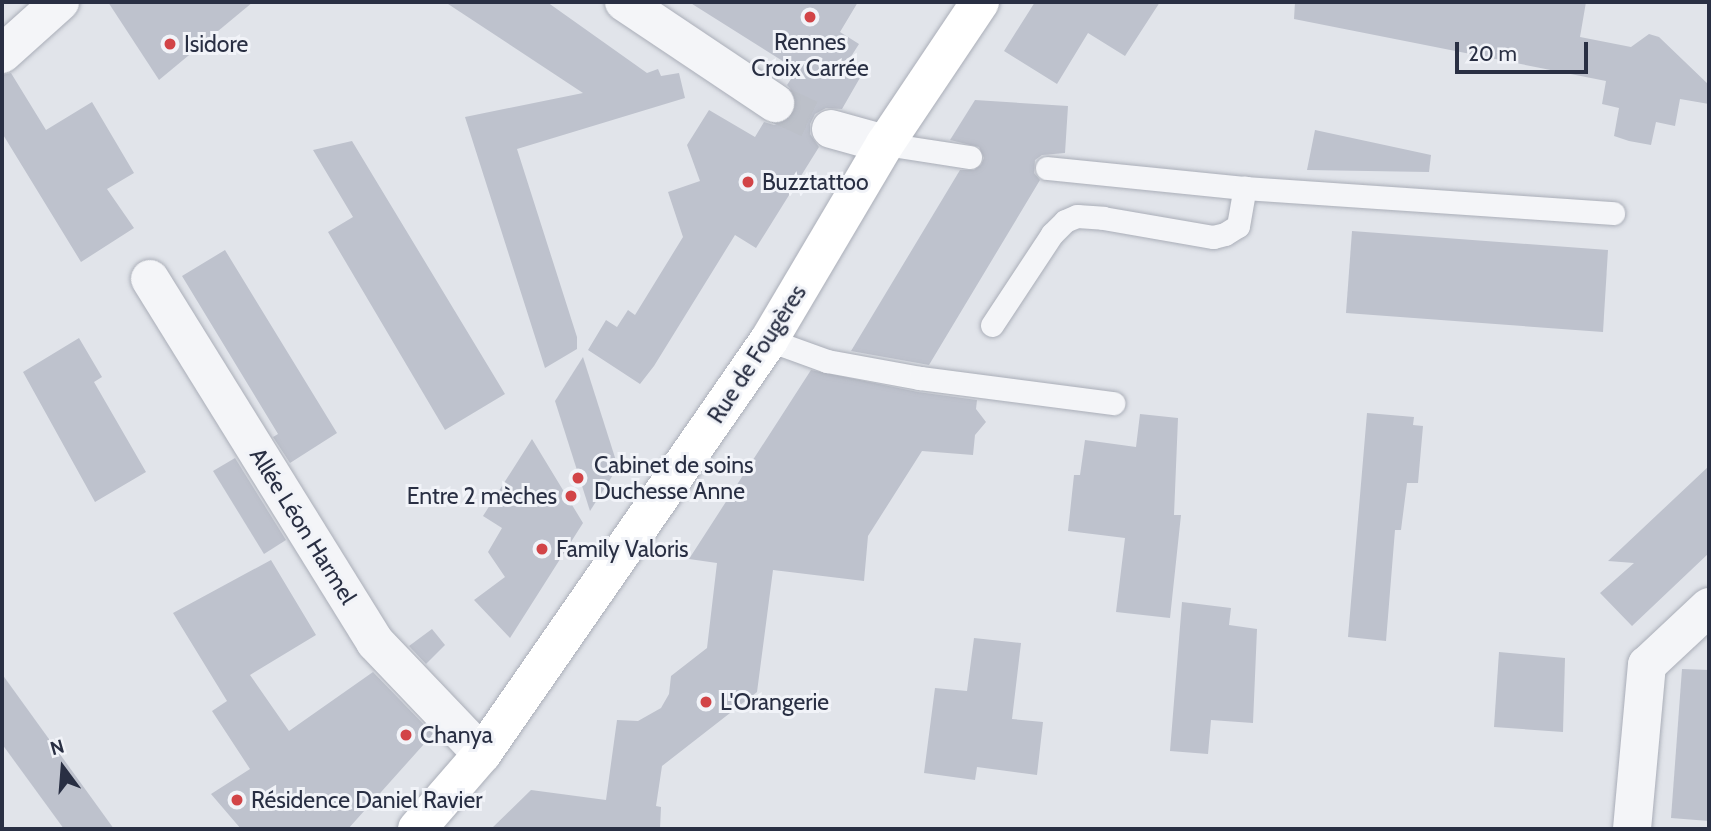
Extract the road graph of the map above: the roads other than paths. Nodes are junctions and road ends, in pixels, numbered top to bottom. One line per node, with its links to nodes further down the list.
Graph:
1 (60, 2): 4 (street)
2 (624, 2): 5 (street)
3 (980, 2): 7 (main road, Rue de Fougères)
4 (2, 54)
5 (775, 103)
6 (831, 129): 7 (street)
7 (885, 144): 8 (lane); 14 (main road, Rue de Fougères)
8 (970, 157)
9 (1047, 168): 10 (lane)
10 (1245, 188): 11 (lane); 13 (lane)
11 (1613, 213)
12 (150, 279): 17 (street, Allée Léon Harmel)
13 (992, 325)
14 (769, 341): 15 (lane); 17 (main road, Rue de Fougères)
15 (1113, 403)
16 (1709, 607): 19 (street)
17 (482, 754): 18 (main road, Rue de Fougères)
18 (417, 829)
19 (1632, 829)

